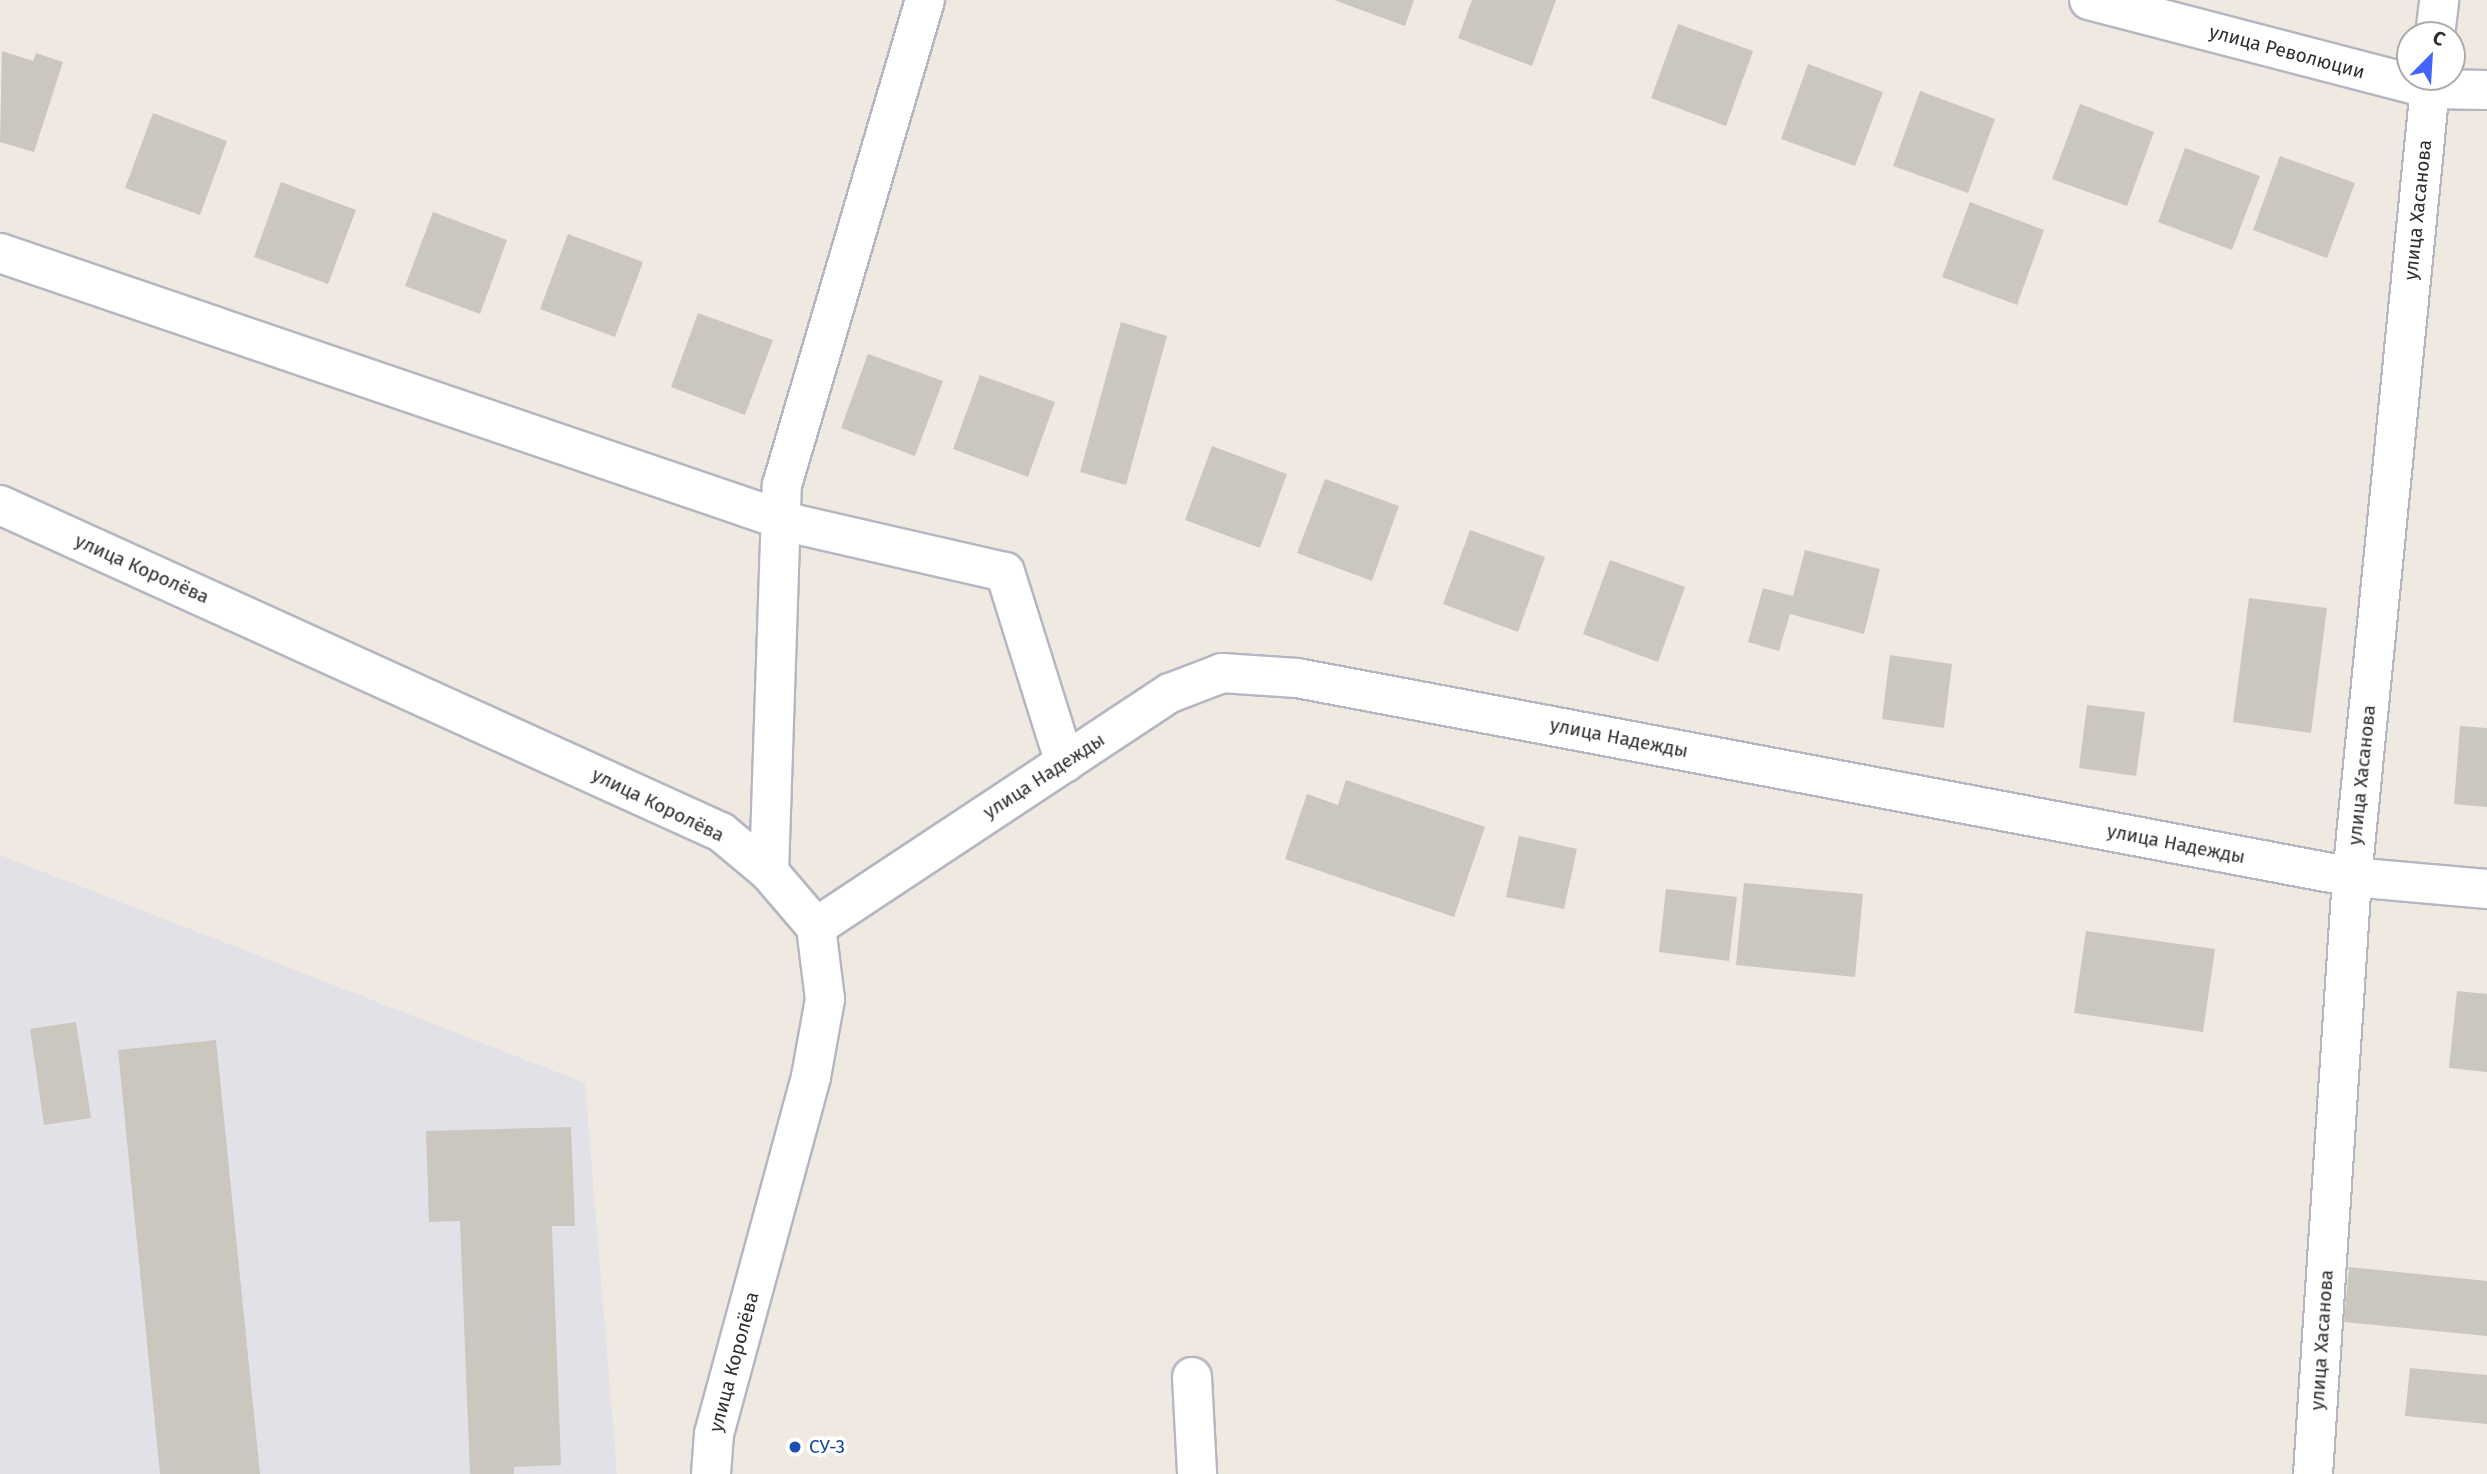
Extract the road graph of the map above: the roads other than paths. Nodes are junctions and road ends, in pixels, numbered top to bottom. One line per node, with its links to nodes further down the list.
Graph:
1 (925, 0): 11 (street)
2 (2089, 0): 5 (street, улица Революции)
3 (2439, 0): 4 (street)
4 (2437, 21)
5 (2396, 75)
6 (2466, 87): 7 (street, улица Революции)
7 (2487, 90)
8 (2429, 91): 14 (street, улица Хасанова)
9 (0, 253): 11 (street)
10 (0, 505): 13 (street, улица Королёва)
11 (781, 520): 12 (street); 13 (street)
12 (1065, 763): 14 (street, улица Надежды); 16 (street, улица Надежды)
13 (769, 872): 16 (street, улица Королёва)
14 (2352, 877): 15 (street, улица Надежды); 20 (street, улица Хасанова)
15 (2487, 890)
16 (816, 927): 18 (street, улица Королёва)
17 (1192, 1377): 19 (street)
18 (711, 1474)
19 (1197, 1474)
20 (2313, 1474)

